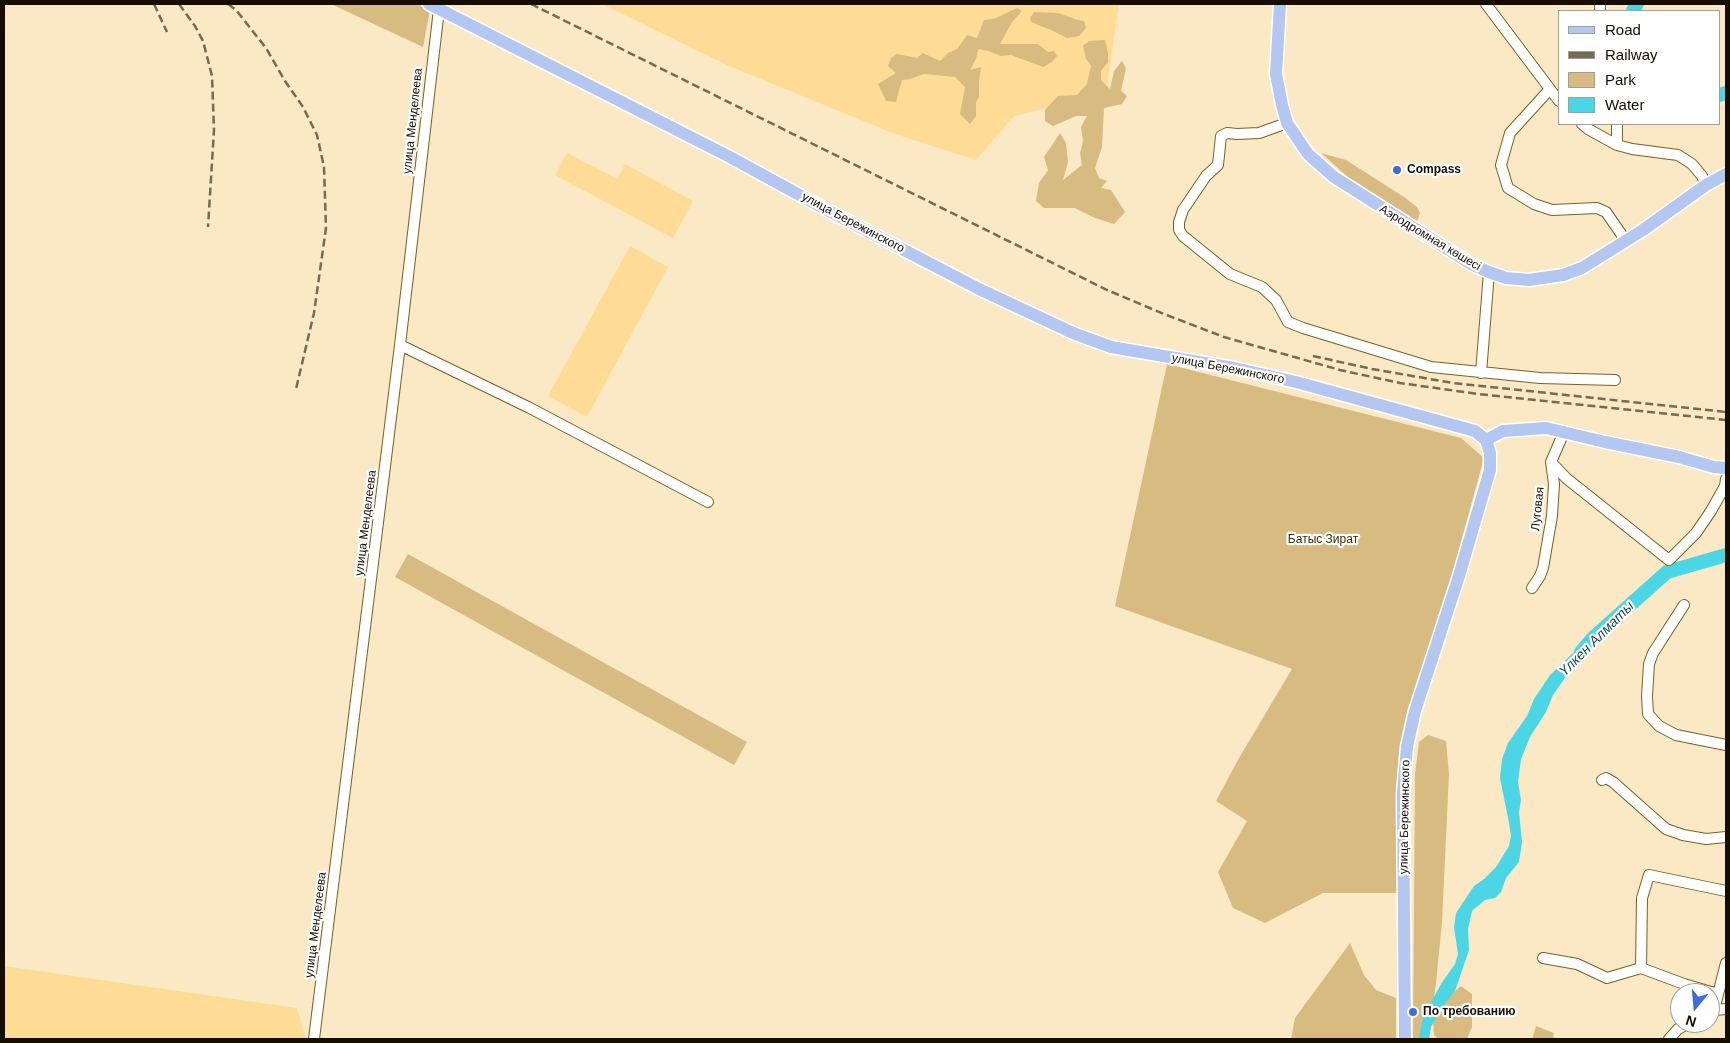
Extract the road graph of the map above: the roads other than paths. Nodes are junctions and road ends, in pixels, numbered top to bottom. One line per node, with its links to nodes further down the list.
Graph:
1 (1280, 4): 6 (main road, Аэродромная көшесі)
2 (1486, 4): 4 (street)
3 (434, 6): 14 (street, улица Менделеева); 18 (main road, улица Бережинского)
4 (1550, 89): 5 (street); 12 (street)
5 (1558, 100)
6 (1287, 123): 13 (main road, Аэродромная көшесі); 15 (street)
7 (1583, 125): 9 (street)
8 (1617, 125): 9 (street)
9 (1618, 145): 11 (street)
10 (1726, 174): 11 (main road, Аэродромная көшесі)
11 (1706, 185): 12 (main road, Аэродромная көшесі)
12 (1626, 241): 13 (main road, Аэродромная көшесі)
13 (1489, 272): 15 (street)
14 (400, 345): 22 (street); 34 (street, улица Менделеева)
15 (1481, 373): 16 (street)
16 (1615, 380)
17 (1564, 432): 18 (main road); 19 (street, Луговая); 20 (main road)
18 (1486, 440): 35 (main road, улица Бережинского)
19 (1551, 462): 21 (street); 23 (street, Луговая)
20 (1726, 468)
21 (1726, 479)
22 (708, 502)
23 (1532, 588)
24 (1684, 605): 25 (street)
25 (1726, 745)
26 (1602, 780): 27 (street)
27 (1726, 837)
28 (1726, 891): 31 (street)
29 (1543, 958): 31 (street)
30 (1726, 963): 33 (street)
31 (1641, 968): 32 (street)
32 (1681, 983)
33 (1720, 986)
34 (314, 1039)
35 (1405, 1039)

